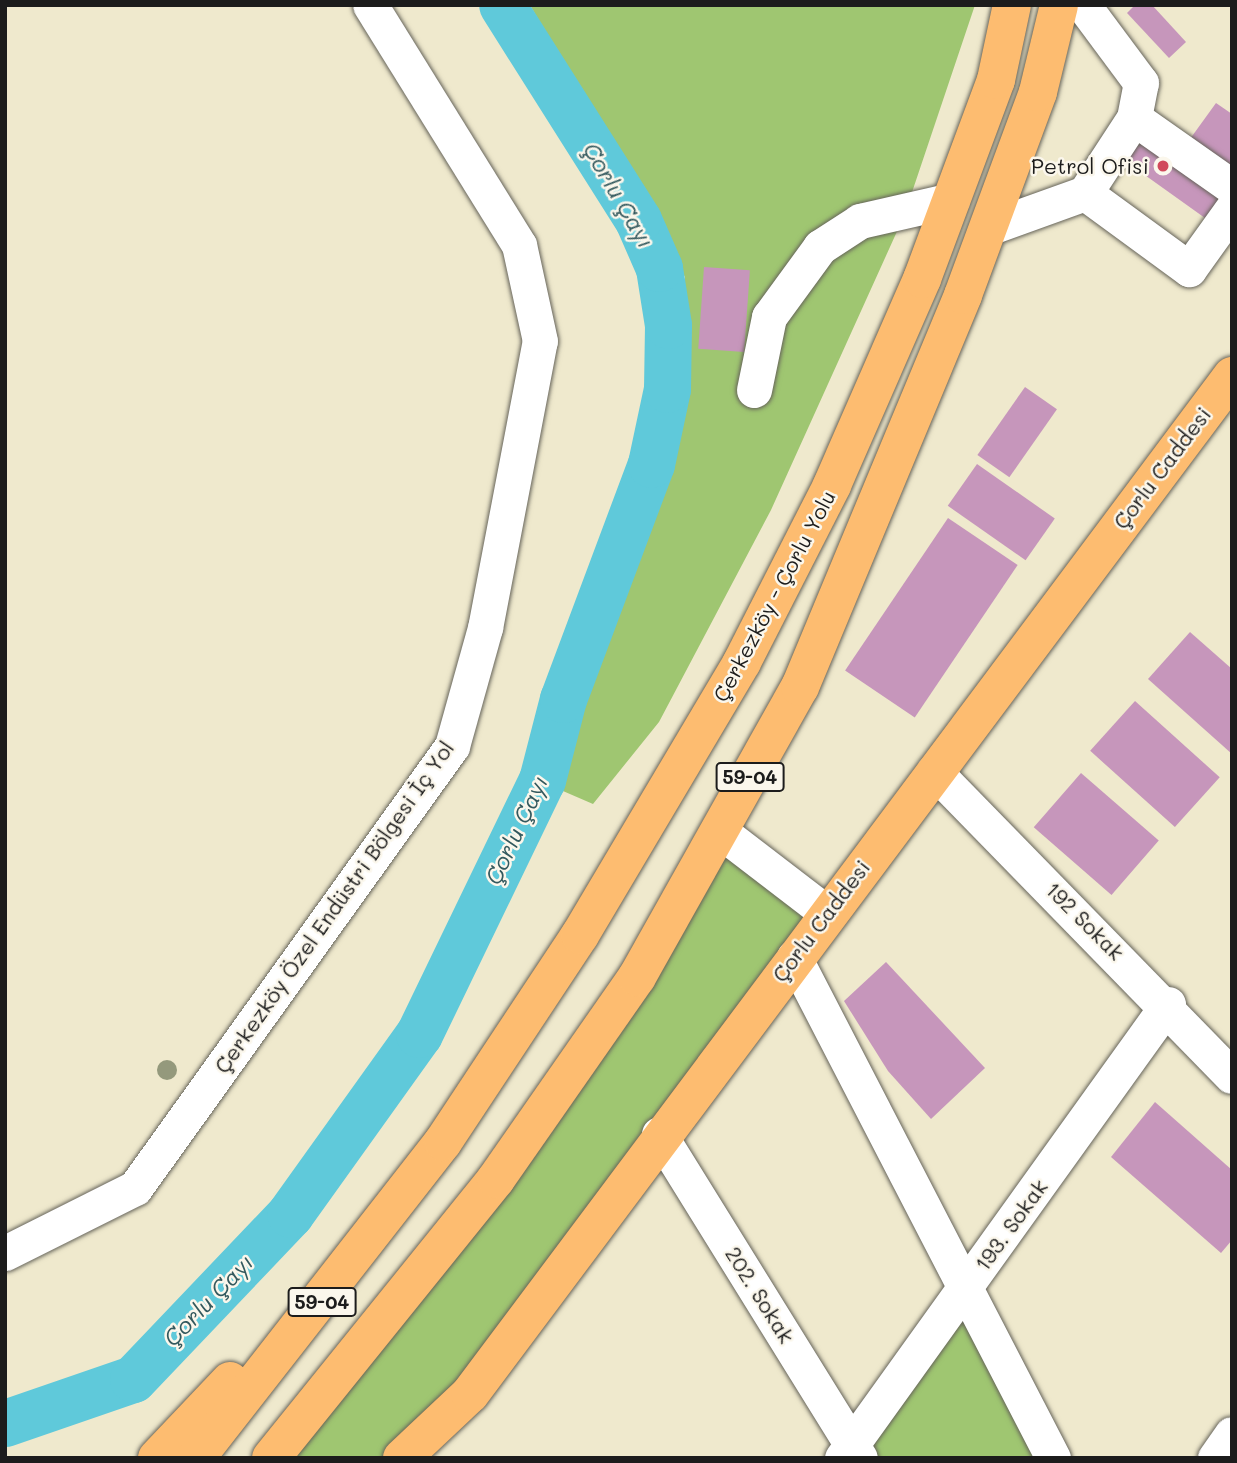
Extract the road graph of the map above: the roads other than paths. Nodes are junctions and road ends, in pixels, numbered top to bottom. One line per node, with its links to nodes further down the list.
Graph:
1 (370, 5): 21 (street, Çerkezköy Özel Endüstri Bölgesi İç Yol)
2 (1012, 5): 8 (main road, Çerkezköy - Çorlu Yolu / 59-04)
3 (1059, 5): 10 (main road, 59-04)
4 (1083, 5): 5 (street)
5 (1134, 118): 6 (street); 7 (street)
6 (1232, 187)
7 (1085, 193): 9 (street); 10 (street)
8 (951, 200): 12 (street); 20 (main road, Çerkezköy - Çorlu Yolu / 59-04)
9 (1232, 209)
10 (988, 228): 14 (main road, 59-04)
11 (1232, 376): 13 (main road, Çorlu Caddesi)
12 (754, 390)
13 (934, 771): 15 (main road, Çorlu Caddesi); 17 (street, 192 Sokak)
14 (720, 831): 15 (street); 27 (main road, 59-04)
15 (827, 913): 16 (main road, Çorlu Caddesi)
16 (794, 957): 19 (main road, Çorlu Caddesi); 22 (street)
17 (1168, 1004): 18 (street, 192 Sokak); 22 (street, 193. Sokak)
18 (1232, 1076)
19 (659, 1133): 24 (street, 202. Sokak); 28 (main road, Çorlu Caddesi)
20 (443, 1142): 25 (main road); 26 (main road, 59-04)
21 (5, 1253)
22 (968, 1284): 24 (street, 193. Sokak); 29 (street)
23 (1232, 1434): 30 (street)
24 (852, 1453)
25 (157, 1458)
26 (196, 1458)
27 (271, 1458)
28 (402, 1458)
29 (1053, 1458)
30 (1215, 1458)

